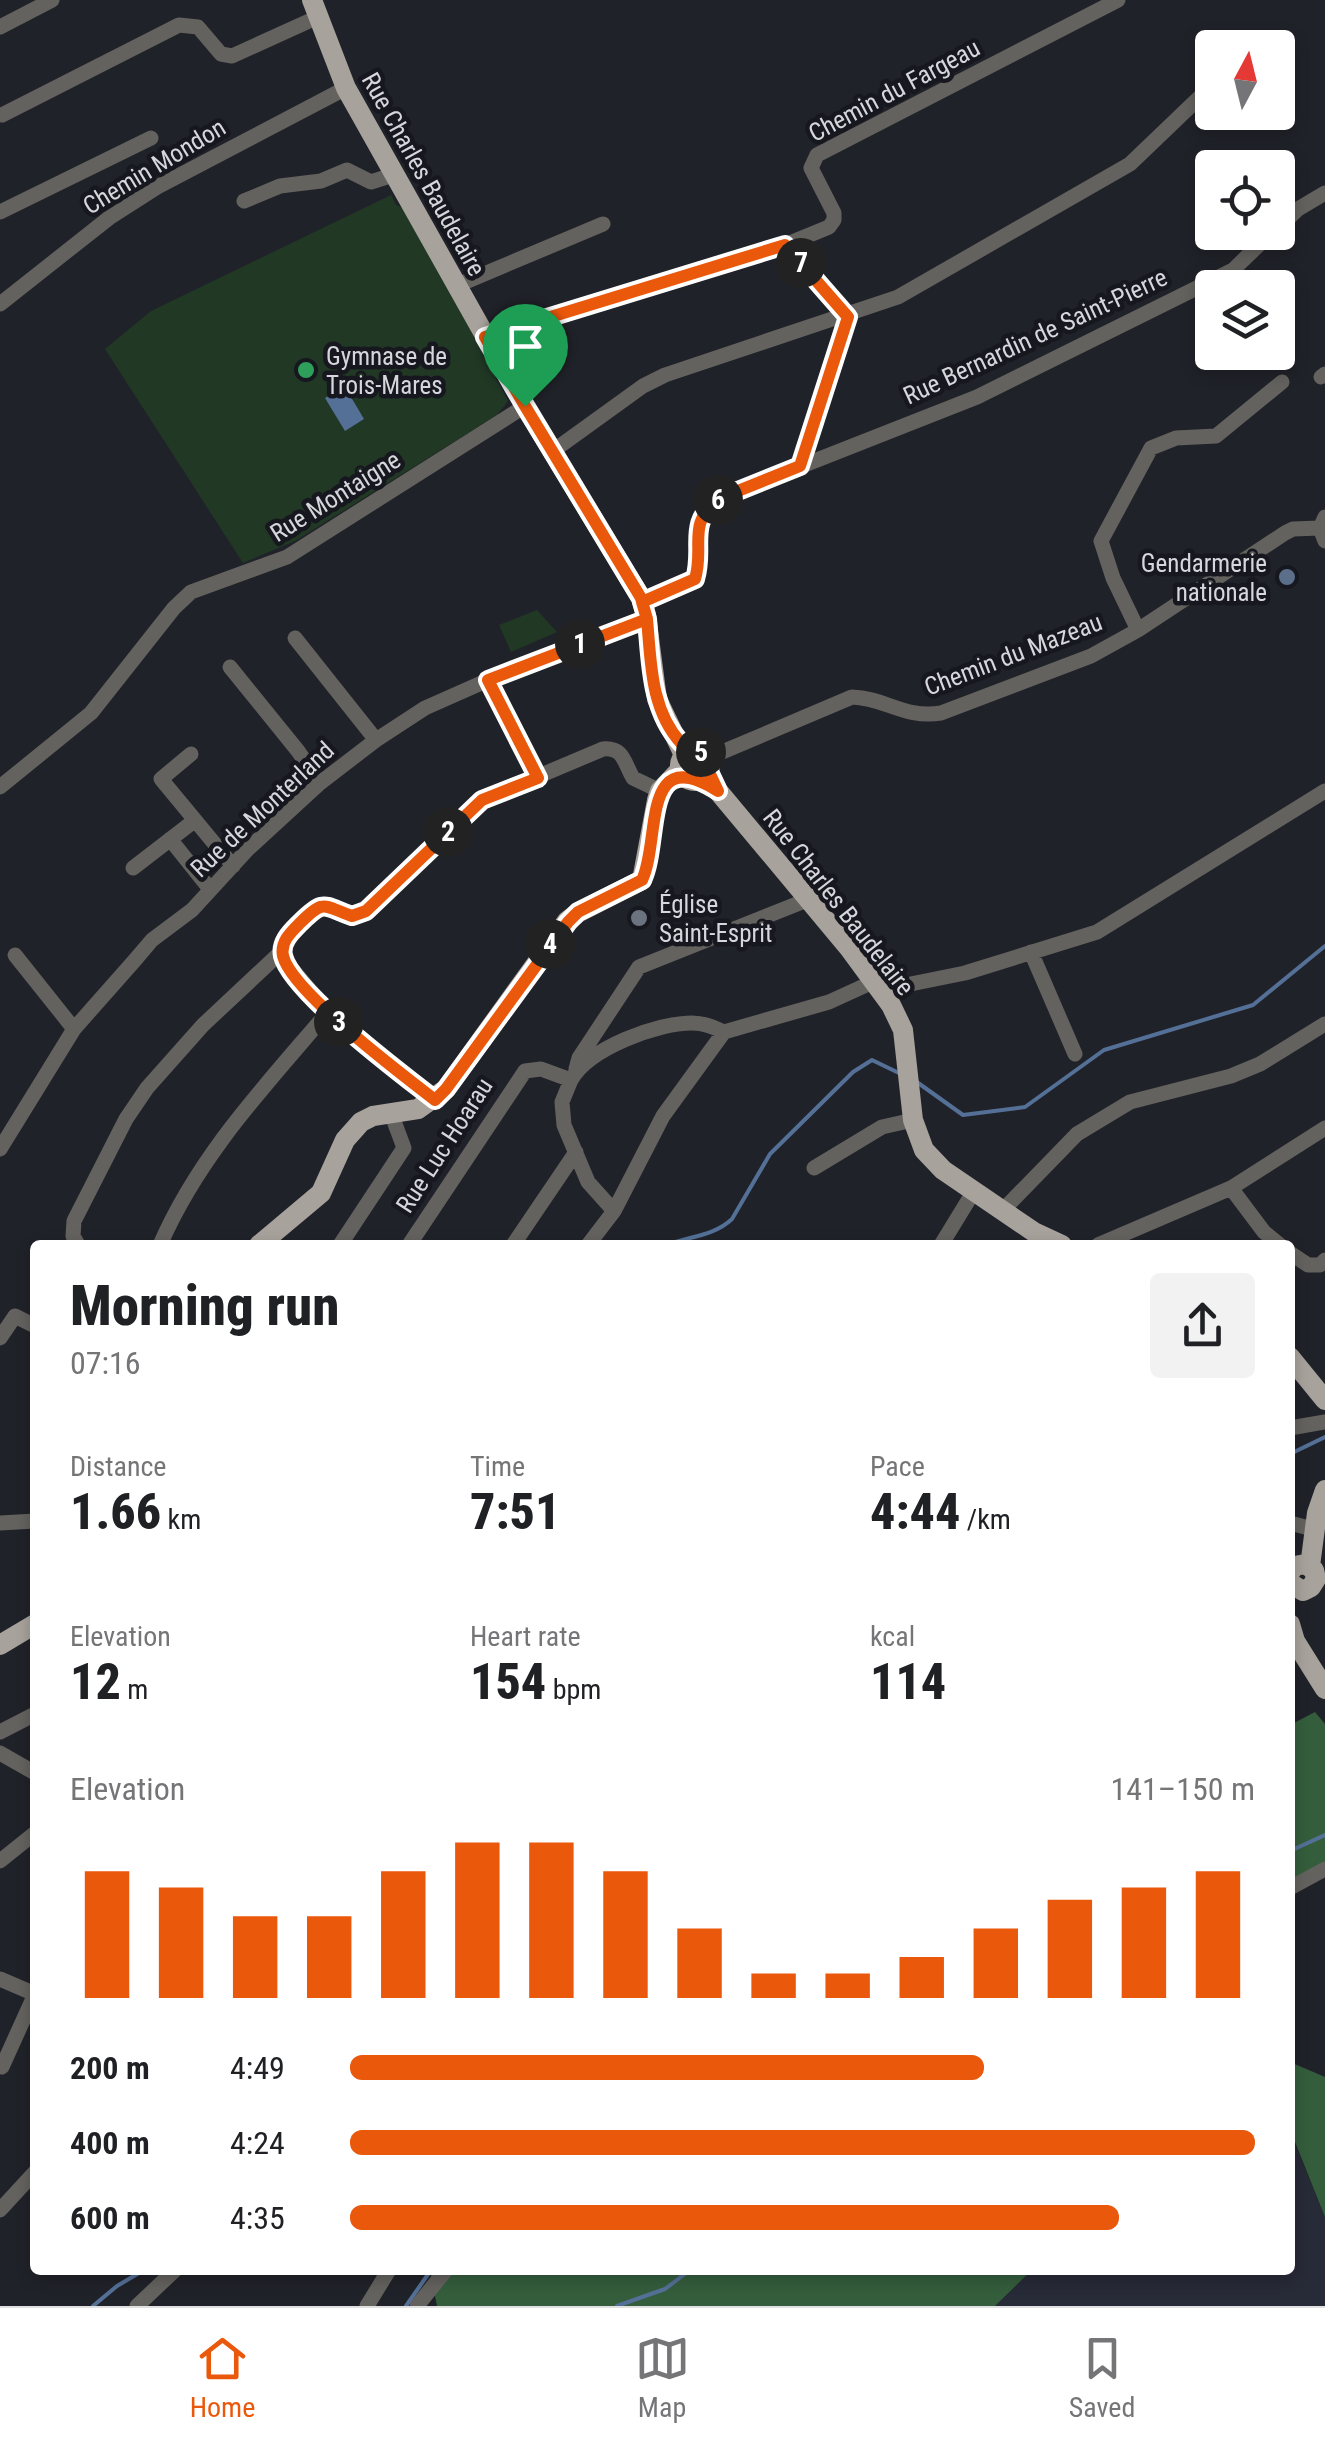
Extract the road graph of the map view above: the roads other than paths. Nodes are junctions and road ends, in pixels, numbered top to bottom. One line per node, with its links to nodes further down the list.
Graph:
1 (52, 0): 4 (street)
2 (1118, 0): 15 (street, Chemin du Fargeau)
3 (315, 8): 5 (main road, Rue Charles Baudelaire); 7 (street)
4 (4, 19)
5 (346, 88): 9 (main road, Rue Charles Baudelaire); 18 (street, Chemin Mondon)
6 (1195, 102): 19 (street)
7 (2, 115)
8 (151, 138): 12 (street)
9 (396, 174): 11 (street); 17 (main road, Rue Charles Baudelaire)
10 (1325, 193): 13 (street, Rue Bernardin de Saint-Pierre)
11 (244, 201)
12 (0, 212)
13 (1295, 212)
14 (603, 224): 17 (street)
15 (785, 245): 19 (street); 20 (street, Chemin du Fargeau)
16 (1254, 250): 24 (street, Rue Bernardin de Saint-Pierre)
17 (458, 285): 20 (main road, Rue Charles Baudelaire)
18 (0, 304)
19 (848, 317): 23 (street); 24 (street)
20 (485, 337): 22 (main road, Rue Charles Baudelaire)
21 (1282, 382): 27 (street)
22 (525, 406): 23 (main road, Rue Charles Baudelaire); 36 (street, Rue Montaigne)
23 (553, 451): 26 (main road, Rue Charles Baudelaire)
24 (800, 466): 26 (street, Rue Bernardin de Saint-Pierre)
25 (1323, 529): 27 (street, Chemin du Mazeau)
26 (645, 610): 30 (street, Rue de Monterland); 33 (main road, Rue Charles Baudelaire)
27 (1138, 630): 33 (street, Chemin du Mazeau)
28 (294, 638): 31 (street)
29 (230, 667): 35 (street)
30 (488, 680): 31 (street, Rue de Monterland); 34 (street)
31 (376, 740): 35 (street, Rue de Monterland)
32 (190, 754): 38 (street)
33 (690, 770): 34 (street); 43 (main road, Rue Charles Baudelaire); 54 (main road)
34 (538, 778): 44 (street)
35 (320, 784): 40 (street, Rue de Monterland)
36 (0, 787)
37 (1325, 791): 45 (street)
38 (194, 820): 39 (street); 40 (street)
39 (170, 839): 41 (street); 42 (street)
40 (233, 866): 42 (street, Rue de Monterland)
41 (134, 868)
42 (210, 889): 50 (street, Rue de Monterland)
43 (807, 900): 47 (main road, Rue Charles Baudelaire); 53 (street)
44 (282, 951): 48 (street); 66 (street)
45 (1031, 952): 47 (street); 52 (street)
46 (15, 955): 50 (street)
47 (878, 985): 51 (street); 56 (main road, Rue Charles Baudelaire)
48 (328, 1012): 54 (street); 67 (street)
49 (1325, 1024): 63 (street)
50 (74, 1029): 58 (street, Rue de Monterland)
51 (724, 1032): 53 (street); 64 (street)
52 (1074, 1054)
53 (573, 1076): 59 (street); 70 (street, Rue Luc Hoarau)
54 (435, 1100): 55 (main road)
55 (391, 1114): 68 (main road); 69 (street)
56 (913, 1120): 60 (street); 62 (main road, Rue Charles Baudelaire)
57 (1325, 1128): 61 (street)
58 (0, 1149)
59 (576, 1152): 64 (street); 71 (street)
60 (814, 1168)
61 (1231, 1188): 74 (street); 75 (street)
62 (974, 1190): 63 (main road, Rue Charles Baudelaire); 73 (street)
63 (1003, 1210): 65 (main road, Rue Charles Baudelaire)
64 (614, 1212): 72 (street)
65 (1041, 1238)
66 (75, 1240)
67 (162, 1240)
68 (264, 1240)
69 (343, 1240)
70 (412, 1240)
71 (516, 1240)
72 (592, 1240)
73 (944, 1240)
74 (1110, 1240)
75 (1274, 1240)
76 (1295, 1256): 77 (street)
77 (1325, 1260)
78 (30, 1324): 79 (street)
79 (0, 1338)
80 (1295, 1363): 81 (main road)
81 (1325, 1400)
82 (1325, 1422): 83 (street)
83 (1295, 1427)
84 (1325, 1490): 85 (main road)
85 (1304, 1521): 88 (main road)
86 (30, 1522): 87 (street)
87 (0, 1523)
88 (1304, 1574): 90 (main road)
89 (30, 1627): 91 (main road)
90 (1297, 1639): 92 (main road)
91 (0, 1645)
92 (1325, 1688)
93 (30, 1717): 94 (street)
94 (0, 1732)
95 (0, 1753): 96 (street)
96 (30, 1771)
97 (30, 1837): 98 (street)
98 (0, 1861)
99 (1325, 1869): 100 (street)
100 (1295, 1885)
101 (0, 1979): 102 (street)
102 (30, 1992)
103 (30, 2005): 104 (street)
104 (2, 2067)
105 (30, 2177): 106 (street)
106 (0, 2210)
107 (169, 2275): 110 (street)
108 (386, 2275): 111 (street)
109 (442, 2275): 112 (street)
110 (138, 2306)
111 (367, 2306)
112 (418, 2306)

